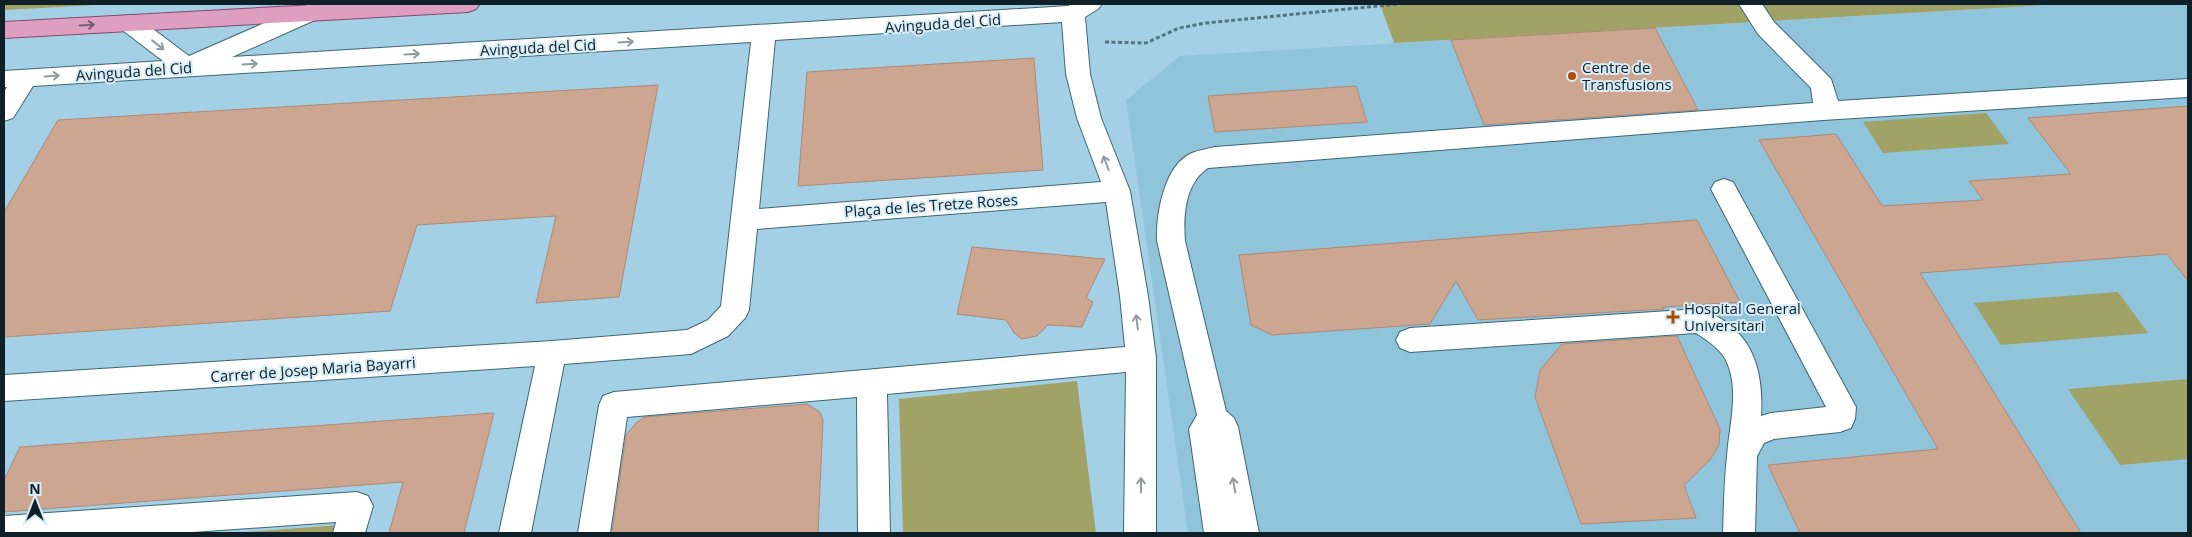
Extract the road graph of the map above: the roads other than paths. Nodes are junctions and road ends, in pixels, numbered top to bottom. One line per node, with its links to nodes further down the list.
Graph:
1 (342, 4): 5 (main road)
2 (468, 4): 5 (main road)
3 (1750, 4): 12 (street)
4 (1081, 9): 8 (street, Avinguda del Cid); 15 (street, one-way to 4)
5 (309, 13): 6 (main road); 9 (street)
6 (129, 23): 7 (main road, one-way to 6); 9 (street, one-way to 9)
7 (4, 30)
8 (764, 34): 9 (street, Avinguda del Cid, one-way to 8); 16 (street)
9 (187, 68): 10 (street, Avinguda del Cid, one-way to 9)
10 (14, 79): 13 (street)
11 (2188, 88): 12 (street)
12 (1823, 111): 23 (street)
13 (4, 112)
14 (1724, 189): 24 (street)
15 (1117, 191): 16 (street, Plaça de les Tretze Roses); 19 (street, one-way to 15)
16 (745, 220): 18 (street, Carrer de Josep Maria Bayarri)
17 (1410, 340): 22 (street)
18 (552, 353): 21 (street, Carrer de Josep Maria Bayarri); 28 (street)
19 (1141, 358): 20 (street); 31 (street, one-way to 19)
20 (872, 383): 29 (street); 30 (street)
21 (4, 388)
22 (1748, 392): 24 (street); 25 (street)
23 (1213, 418): 32 (street); 33 (street, one-way to 23)
24 (1791, 424): 25 (street)
25 (1742, 458): 34 (street)
26 (4, 531): 27 (street)
27 (349, 533)
28 (516, 533)
29 (594, 533)
30 (874, 533)
31 (1140, 533)
32 (1220, 533)
33 (1242, 533)
34 (1739, 533)

